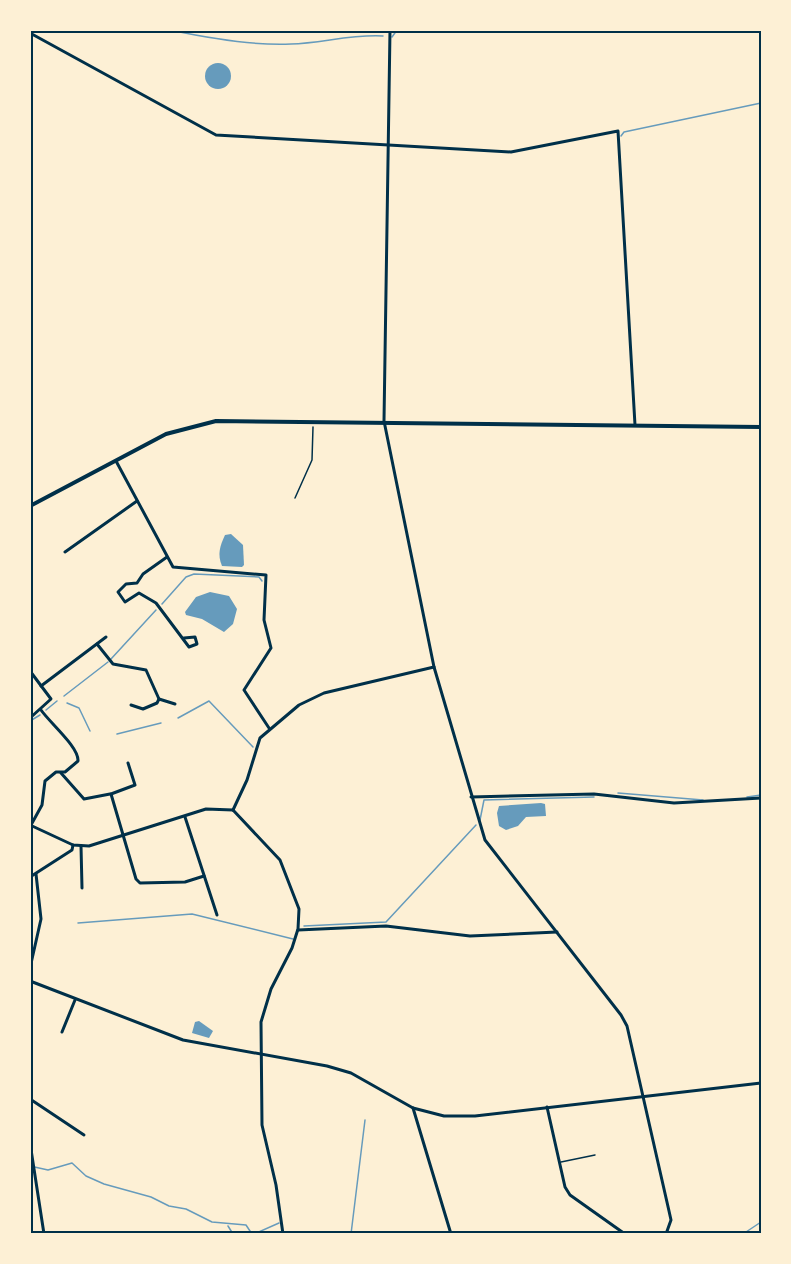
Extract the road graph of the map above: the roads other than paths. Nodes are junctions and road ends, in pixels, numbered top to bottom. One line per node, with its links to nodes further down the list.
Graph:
1 (390, 30): 3 (street)
2 (30, 33): 3 (street)
3 (388, 146): 4 (street); 5 (street)
4 (384, 422): 5 (street); 7 (street); 17 (street)
5 (635, 425): 6 (street)
6 (761, 427)
7 (116, 461): 8 (street); 9 (street)
8 (138, 501): 10 (street); 11 (street)
9 (30, 506)
10 (65, 552)
11 (167, 557): 12 (street); 25 (street)
12 (137, 583): 13 (street); 13 (street)
13 (139, 593): 15 (street)
14 (106, 637): 16 (street)
15 (184, 638): 15 (street)
16 (97, 644): 19 (street); 20 (street)
17 (434, 667): 25 (street); 29 (street)
18 (30, 671): 19 (street)
19 (41, 686): 23 (street)
20 (159, 699): 21 (street); 22 (street)
21 (175, 704)
22 (132, 705)
23 (41, 710): 24 (street); 27 (street)
24 (30, 718)
25 (269, 728): 31 (street)
26 (128, 763): 28 (street)
27 (61, 773): 28 (street); 33 (street)
28 (111, 794): 34 (street)
29 (471, 797): 30 (street); 43 (street)
30 (761, 798)
31 (232, 810): 32 (street); 42 (street)
32 (184, 816): 34 (street); 38 (street)
33 (31, 825): 35 (street)
34 (122, 835): 36 (street); 38 (street)
35 (73, 845): 36 (street); 37 (street)
36 (81, 846): 40 (street)
37 (36, 874): 39 (street); 44 (street)
38 (204, 876): 41 (street)
39 (30, 877)
40 (82, 888)
41 (217, 915)
42 (298, 930): 43 (street); 48 (street)
43 (557, 932): 50 (street)
44 (30, 968)
45 (30, 981): 46 (street)
46 (75, 1000): 47 (street); 48 (street)
47 (62, 1032)
48 (260, 1054): 53 (street); 59 (street)
49 (761, 1083): 50 (street)
50 (644, 1095): 52 (street); 62 (street)
51 (30, 1099): 54 (street)
52 (547, 1107): 53 (street); 57 (street)
53 (412, 1108): 60 (street)
54 (84, 1135)
55 (30, 1143): 58 (street)
56 (595, 1155): 57 (lane)
57 (560, 1162): 61 (street)
58 (44, 1234)
59 (283, 1234)
60 (451, 1234)
61 (625, 1234)
62 (666, 1234)

